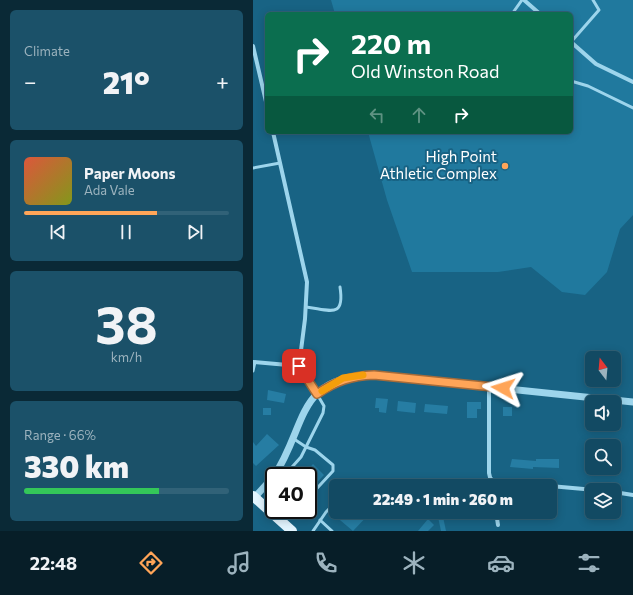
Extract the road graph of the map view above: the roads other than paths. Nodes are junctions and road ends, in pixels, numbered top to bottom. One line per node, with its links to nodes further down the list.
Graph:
1 (523, 0): 3 (lane); 4 (street)
2 (593, 0): 5 (lane)
3 (514, 12)
4 (538, 12)
5 (573, 40)
6 (573, 44): 9 (street)
7 (253, 46): 10 (street)
8 (573, 82): 11 (lane)
9 (633, 82)
10 (265, 97)
11 (633, 108)
12 (273, 134): 13 (street)
13 (280, 163): 14 (lane); 16 (street)
14 (253, 168)
15 (340, 287): 16 (lane)
16 (306, 307): 18 (street)
17 (254, 362): 18 (street); 19 (lane)
18 (299, 366): 21 (street)
19 (253, 371)
20 (489, 387): 21 (street); 22 (street); 27 (street)
21 (317, 394): 23 (street); 24 (lane)
22 (633, 402)
23 (292, 438): 24 (lane); 25 (street)
24 (306, 447): 26 (lane); 29 (lane)
25 (281, 467)
26 (292, 467)
27 (490, 478): 30 (street)
28 (265, 485): 33 (street)
29 (317, 488)
30 (585, 489)
31 (621, 493): 32 (street)
32 (633, 495)
33 (254, 497): 38 (main road)
34 (329, 510): 36 (lane)
35 (497, 519): 37 (street)
36 (320, 520): 39 (lane); 40 (lane)
37 (498, 525)
38 (292, 531)
39 (313, 531)
40 (332, 531)

